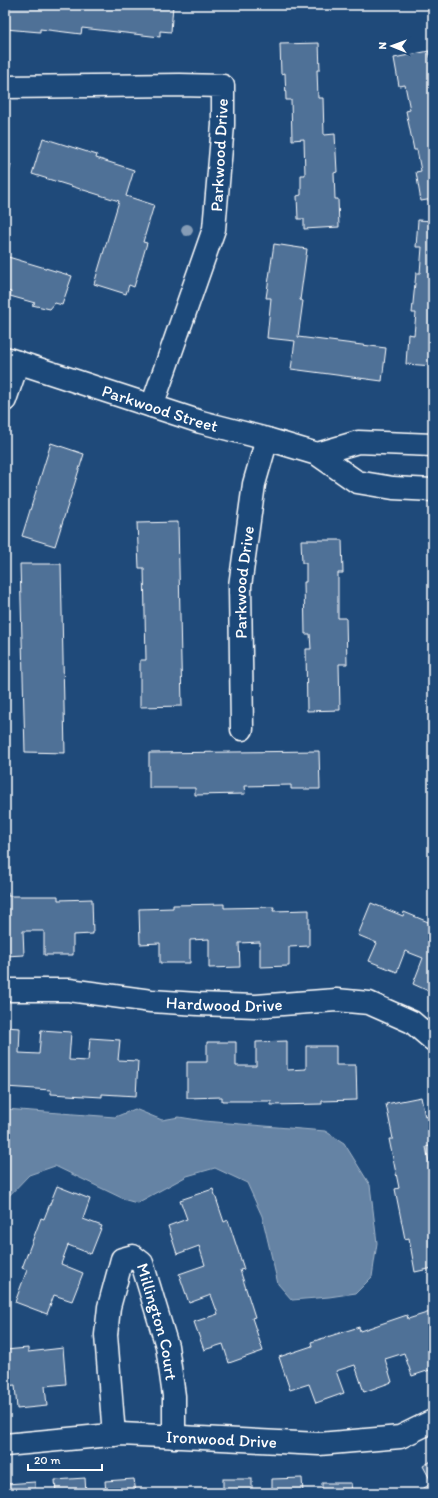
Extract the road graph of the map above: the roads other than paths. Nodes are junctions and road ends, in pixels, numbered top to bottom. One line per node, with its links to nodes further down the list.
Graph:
1 (5, 87): 4 (street, Parkwood Drive)
2 (12, 360): 3 (street); 4 (street, Parkwood Street)
3 (5, 400)
4 (152, 406): 5 (street, Parkwood Street)
5 (267, 438): 7 (street, Parkwood Street); 9 (street, Parkwood Drive)
6 (433, 445): 7 (street)
7 (317, 454): 8 (street, Parkwood Street)
8 (433, 490)
9 (242, 729)
10 (5, 990): 11 (street, Hardwood Drive)
11 (433, 1040)
12 (433, 1420): 14 (street, Ironwood Drive)
13 (114, 1435): 14 (street, Ironwood Drive); 14 (street, Millington Court); 15 (street, Ironwood Drive)
14 (174, 1437)
15 (5, 1445)

